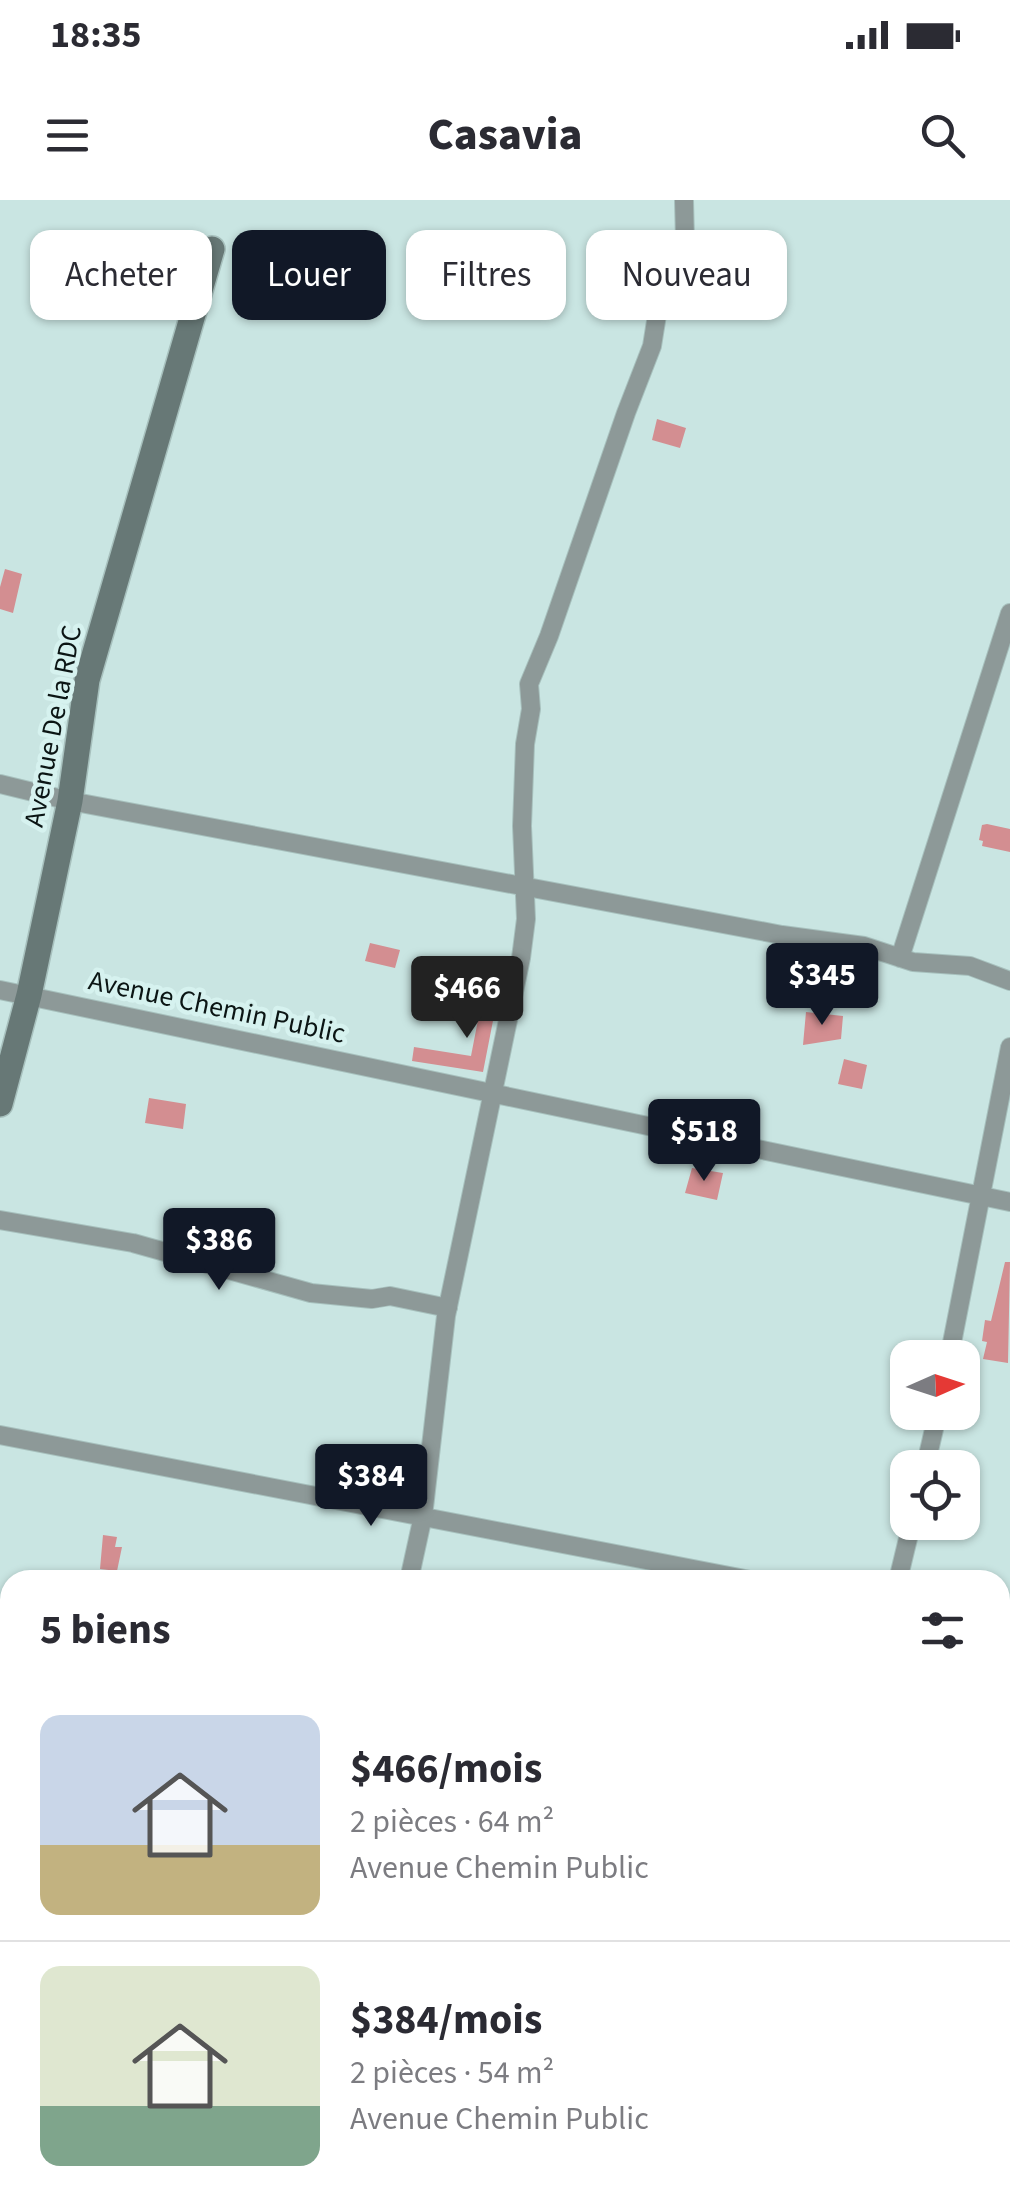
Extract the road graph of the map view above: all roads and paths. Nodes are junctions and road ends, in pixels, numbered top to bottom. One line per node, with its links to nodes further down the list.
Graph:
1 (684, 200): 6 (street)
2 (191, 320): 5 (street, Avenue De la RDC)
3 (1010, 612): 7 (street)
4 (0, 784): 5 (street)
5 (70, 800): 6 (street); 10 (street, Avenue De la RDC)
6 (526, 888): 7 (street); 12 (street)
7 (900, 958): 8 (street)
8 (1010, 981)
9 (0, 990): 10 (street, Avenue Chemin Public)
10 (29, 995): 12 (street, Avenue Chemin Public); 13 (street, Avenue De la RDC)
11 (1010, 1048): 14 (street)
12 (493, 1095): 14 (street, Avenue Chemin Public); 17 (street)
13 (0, 1104)
14 (979, 1195): 15 (street, Avenue Chemin Public); 18 (street)
15 (1010, 1202)
16 (0, 1220): 17 (street)
17 (448, 1308): 20 (street)
18 (953, 1340)
19 (0, 1435): 20 (street)
20 (422, 1516): 22 (street); 23 (street)
21 (908, 1540): 24 (street)
22 (411, 1570)
23 (699, 1570)
24 (900, 1570)

